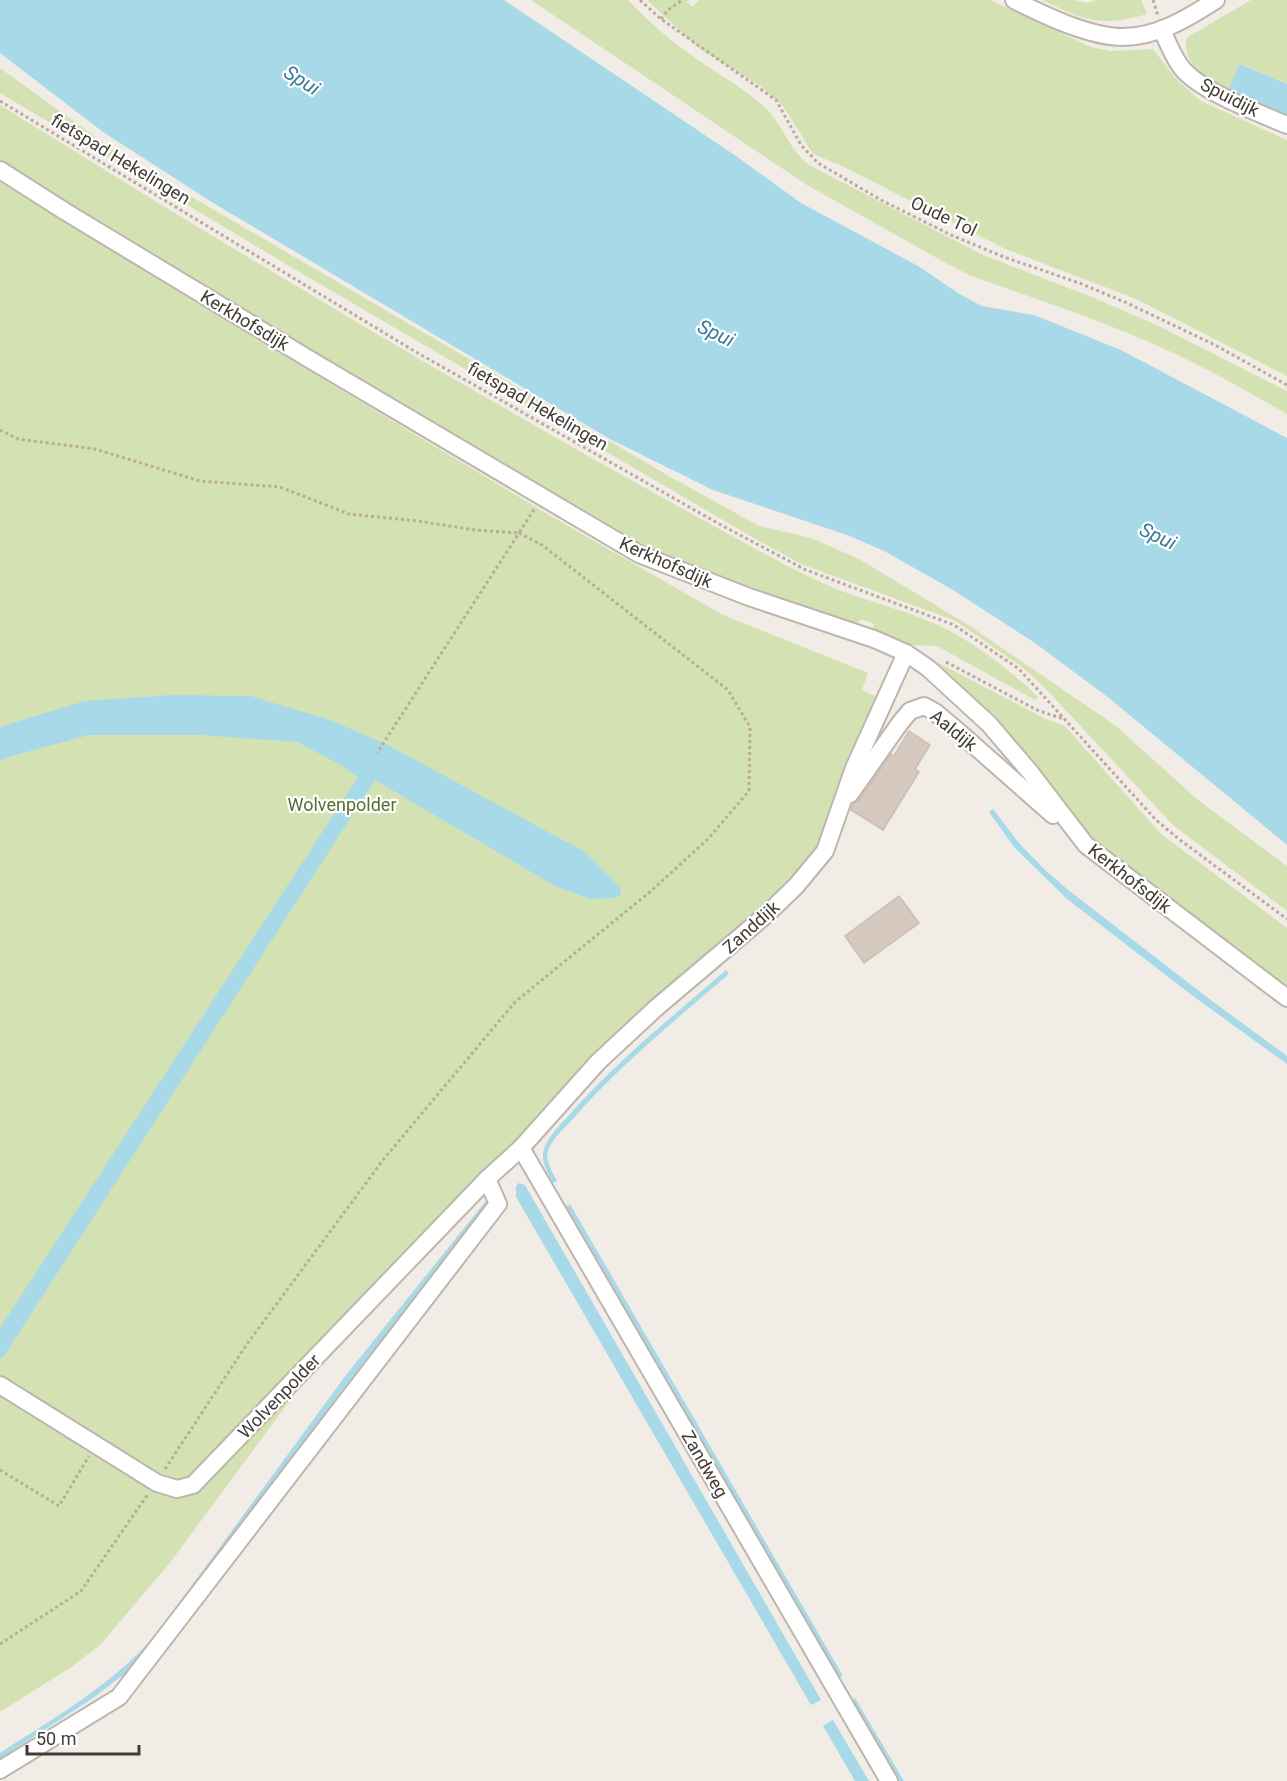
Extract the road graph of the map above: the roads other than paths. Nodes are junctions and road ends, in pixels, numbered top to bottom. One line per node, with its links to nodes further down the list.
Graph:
1 (1014, 0): 3 (street)
2 (1215, 0): 3 (street)
3 (1162, 29): 4 (street, Spuidijk)
4 (1287, 125)
5 (0, 170): 6 (street, Kerkhofsdijk)
6 (906, 653): 7 (street, Zanddijk); 8 (street, Kerkhofsdijk)
7 (839, 809): 8 (street, Aaldijk); 10 (street, Zanddijk)
8 (1086, 845): 9 (street, Kerkhofsdijk)
9 (1287, 998)
10 (521, 1148): 11 (street, Wolvenpolder); 14 (street, Zandweg)
11 (487, 1179): 12 (street, Wolvenpolder); 13 (street)
12 (0, 1385)
13 (0, 1770)
14 (889, 1781)

